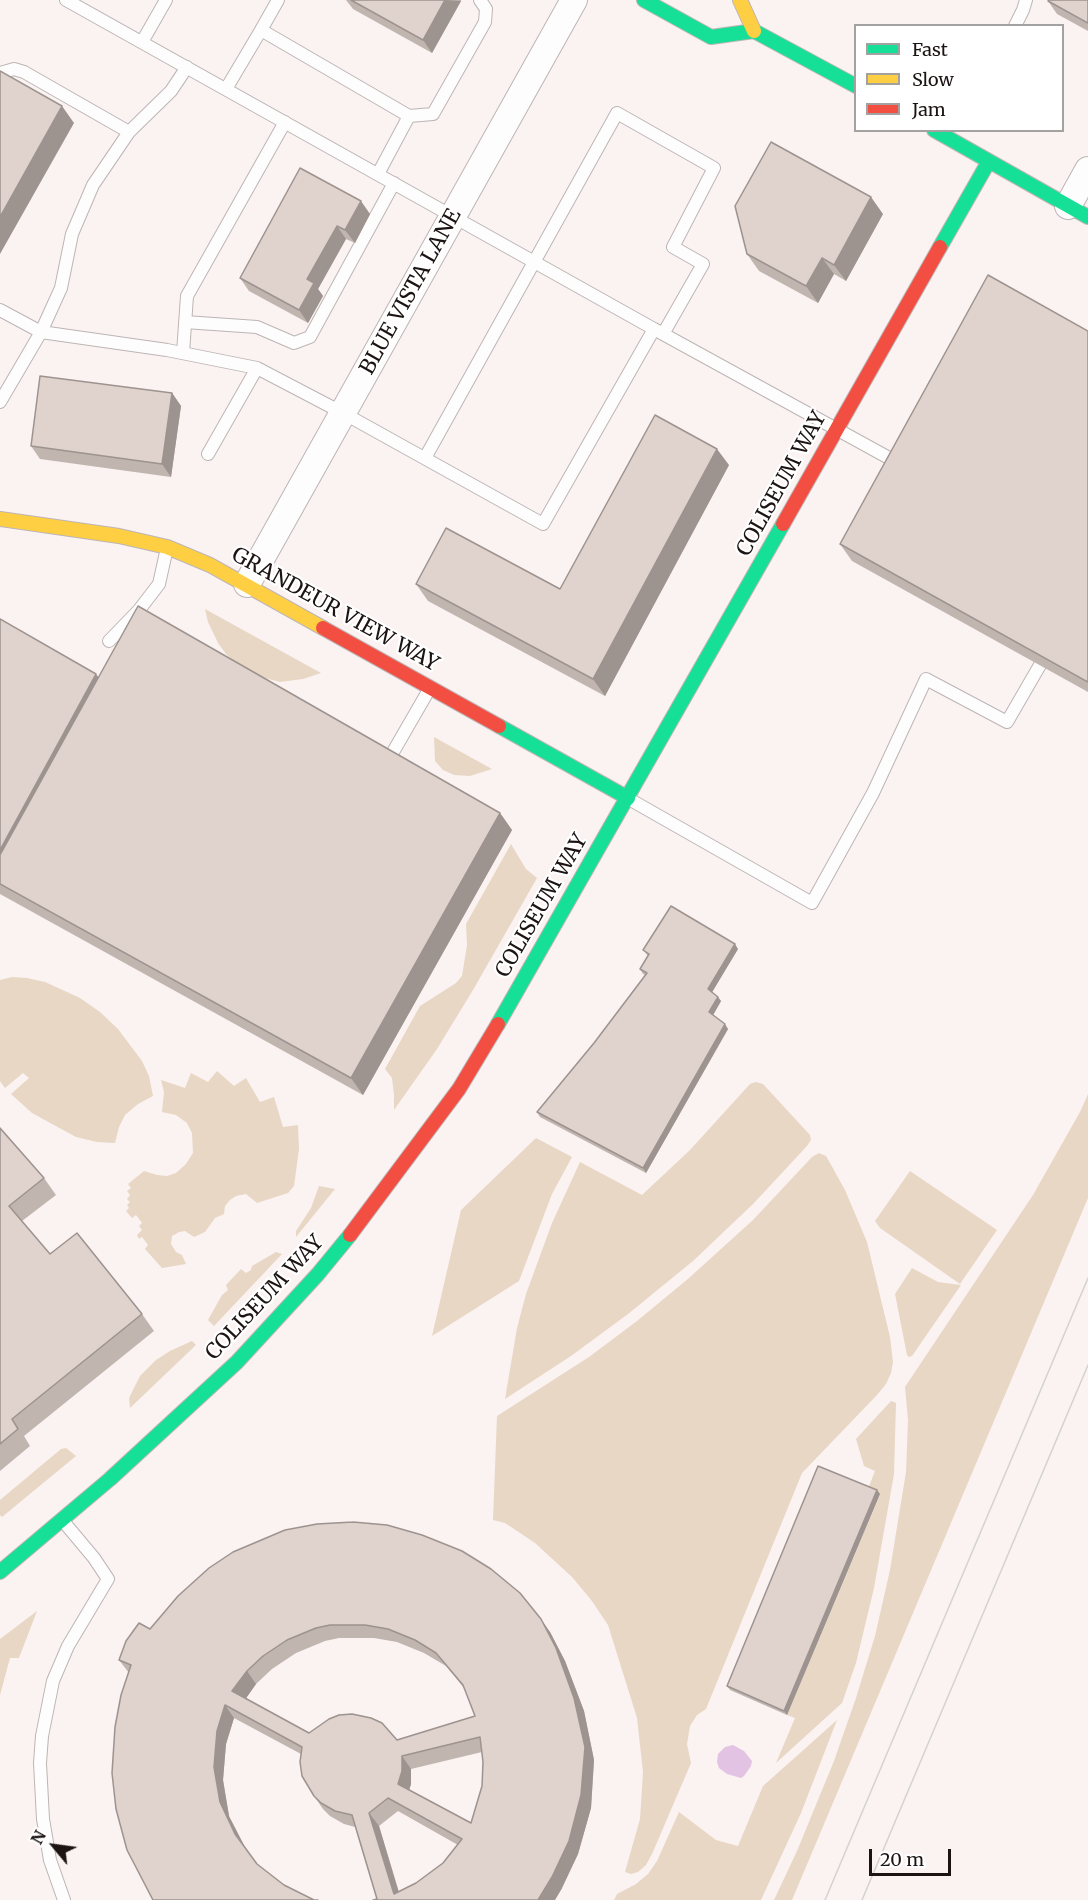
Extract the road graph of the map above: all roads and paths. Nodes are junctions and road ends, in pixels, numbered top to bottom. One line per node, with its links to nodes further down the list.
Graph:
1 (66, 0): 12 (lane)
2 (166, 0): 12 (lane)
3 (278, 0): 10 (lane)
4 (480, 0): 17 (lane)
5 (574, 0): 27 (street, BLUE VISTA LANE)
6 (644, 0): 11 (street)
7 (740, 0): 11 (street)
8 (1026, 0): 9 (lane)
9 (1016, 24)
10 (261, 30): 16 (lane); 17 (lane)
11 (754, 31): 15 (street)
12 (142, 42): 13 (lane)
13 (187, 67): 16 (lane); 19 (lane)
14 (0, 73): 19 (lane)
15 (854, 85)
16 (226, 89): 18 (lane)
17 (409, 116): 24 (lane)
18 (285, 122): 24 (lane); 30 (lane)
19 (129, 132): 32 (lane)
20 (942, 132): 21 (street)
21 (957, 136): 22 (street)
22 (989, 161): 26 (street); 37 (street, COLISEUM WAY)
23 (1088, 170): 26 (street)
24 (378, 174): 25 (lane)
25 (394, 183): 27 (lane); 30 (lane)
26 (1078, 211)
27 (453, 216): 28 (lane); 36 (street, BLUE VISTA LANE)
28 (534, 262): 31 (lane); 31 (lane); 39 (lane)
29 (0, 310): 32 (lane)
30 (185, 322): 33 (lane)
31 (658, 331): 37 (lane); 39 (lane)
32 (41, 332): 33 (lane); 35 (lane)
33 (183, 354): 34 (lane)
34 (257, 369): 36 (lane); 38 (lane)
35 (0, 402)
36 (344, 413): 39 (lane); 43 (street, BLUE VISTA LANE)
37 (837, 429): 40 (lane); 48 (street, COLISEUM WAY)
38 (208, 454)
39 (425, 458)
40 (903, 466)
41 (0, 519): 42 (street, GRANDEUR VIEW WAY)
42 (167, 547): 43 (street, GRANDEUR VIEW WAY); 44 (lane)
43 (247, 585): 46 (street, GRANDEUR VIEW WAY)
44 (109, 641)
45 (1040, 665): 48 (lane)
46 (431, 687): 47 (lane); 48 (street, GRANDEUR VIEW WAY)
47 (389, 759)
48 (628, 798): 49 (street, COLISEUM WAY)
49 (62, 1520): 50 (street, COLISEUM WAY); 51 (lane)
50 (0, 1572)
51 (64, 1900)

